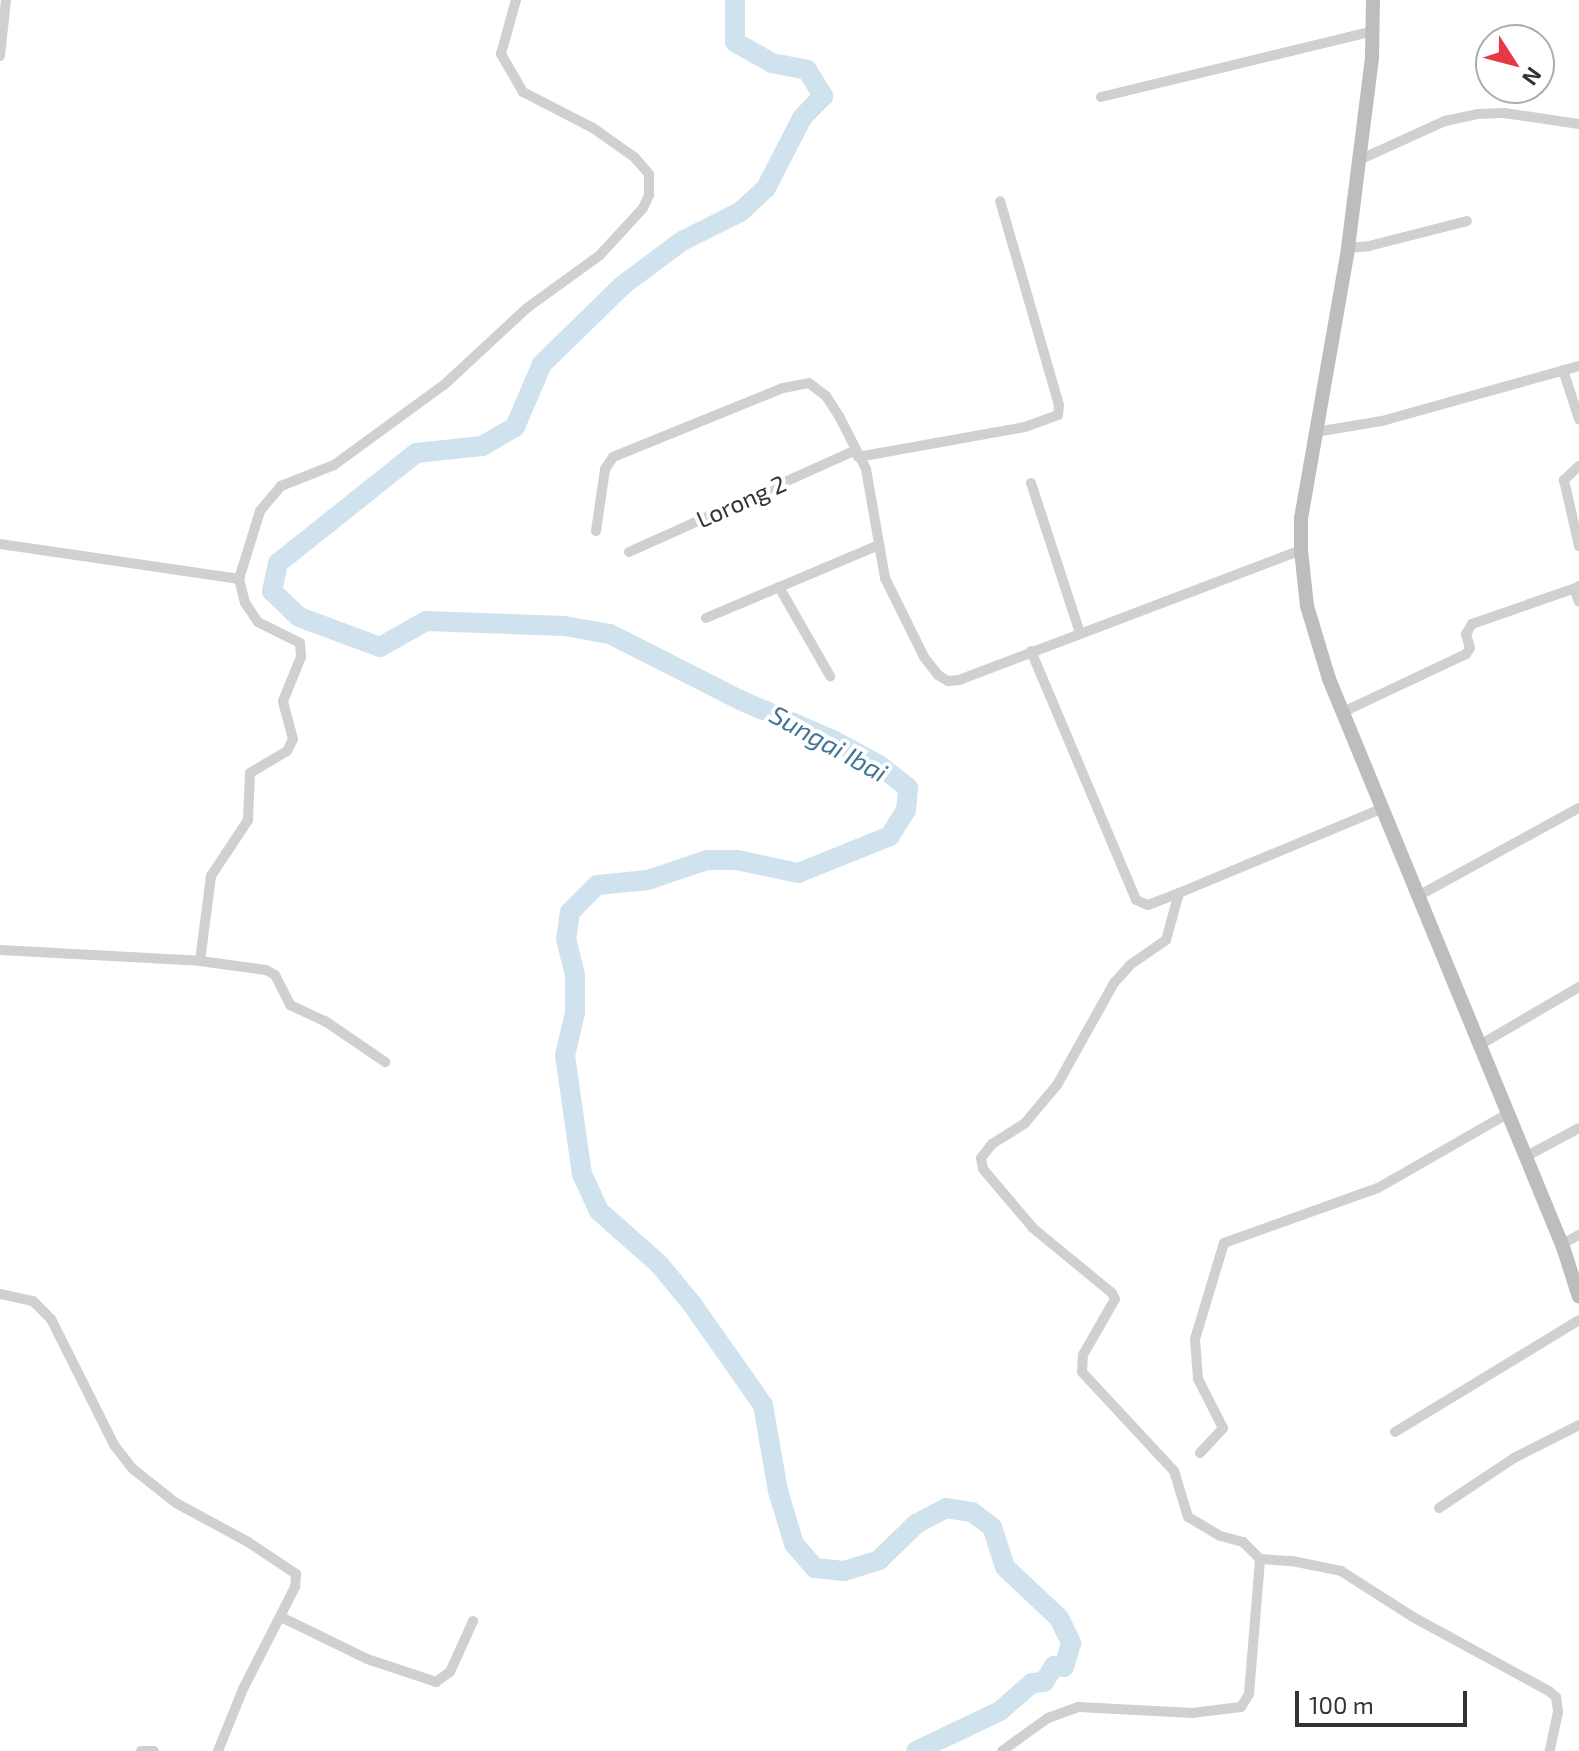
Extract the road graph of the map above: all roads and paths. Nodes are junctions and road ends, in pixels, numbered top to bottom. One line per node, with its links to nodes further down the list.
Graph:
1 (6, 0): 5 (street)
2 (516, 0): 25 (street)
3 (1373, 0): 4 (main road)
4 (1374, 31): 6 (street); 8 (main road)
5 (0, 56)
6 (1101, 97)
7 (1579, 124): 8 (street)
8 (1359, 160): 11 (main road)
9 (1000, 201): 16 (street, Lorong 2)
10 (1467, 221): 11 (street)
11 (1348, 248): 15 (main road)
12 (1579, 366): 13 (street)
13 (1563, 370): 14 (street); 15 (street)
14 (1579, 419)
15 (1316, 432): 23 (main road)
16 (856, 454): 19 (street); 21 (street); 24 (street, Lorong 2)
17 (1579, 466): 22 (street)
18 (1031, 483): 30 (street)
19 (596, 531)
20 (0, 544): 25 (street)
21 (879, 545): 26 (street); 31 (street)
22 (1579, 546)
23 (1301, 550): 30 (street); 33 (main road)
24 (629, 552)
25 (239, 579): 39 (street)
26 (779, 587): 29 (street); 32 (street)
27 (1578, 587): 28 (street); 33 (street)
28 (1579, 602)
29 (706, 618)
30 (1080, 633): 31 (street)
31 (1031, 651): 36 (street)
32 (830, 676)
33 (1343, 712): 34 (main road)
34 (1383, 808): 36 (street); 37 (main road)
35 (1579, 808): 37 (street)
36 (1179, 893): 55 (street)
37 (1418, 896): 41 (main road)
38 (0, 950): 39 (street)
39 (200, 961): 42 (street)
40 (1579, 987): 41 (street)
41 (1478, 1046): 43 (main road)
42 (385, 1062)
43 (1507, 1114): 45 (main road); 53 (street)
44 (1579, 1128): 45 (street)
45 (1525, 1157): 47 (main road)
46 (1579, 1235): 47 (street)
47 (1562, 1244): 49 (main road)
48 (0, 1294): 56 (street)
49 (1579, 1297)
50 (1579, 1320): 52 (street)
51 (1579, 1425): 54 (street)
52 (1395, 1432)
53 (1200, 1453)
54 (1439, 1508)
55 (1260, 1559): 61 (street); 62 (street)
56 (281, 1617): 57 (street); 60 (street)
57 (473, 1621)
58 (141, 1751): 59 (street)
59 (154, 1751)
60 (218, 1751)
61 (1002, 1751)
62 (1550, 1751)

